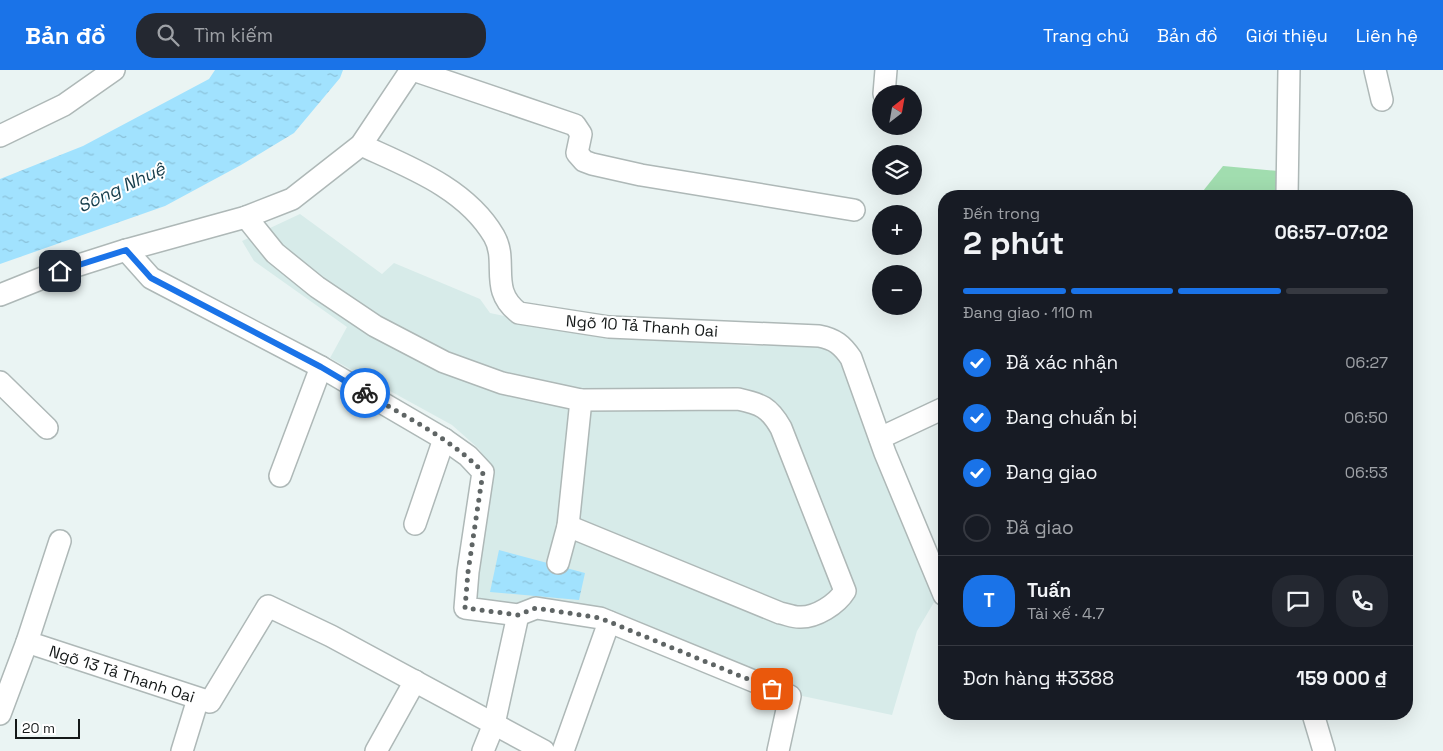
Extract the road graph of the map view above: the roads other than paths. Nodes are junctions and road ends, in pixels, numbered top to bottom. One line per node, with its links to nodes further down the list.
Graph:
1 (114, 70): 8 (street)
2 (412, 70): 9 (street); 11 (street)
3 (886, 70): 6 (street)
4 (1289, 70): 10 (street)
5 (1376, 70): 7 (street)
6 (885, 85)
7 (1382, 100)
8 (0, 136)
9 (361, 144): 12 (street); 20 (street, Ngõ 10 Tả Thanh Oai)
10 (1287, 190)
11 (854, 210)
12 (246, 217): 13 (street); 17 (street)
13 (126, 250): 14 (street); 15 (street)
14 (0, 295)
15 (321, 367): 21 (street); 22 (street)
16 (0, 382): 19 (street)
17 (581, 400): 24 (street); 24 (street)
18 (938, 411): 20 (street)
19 (48, 428)
20 (880, 438): 27 (street, Ngõ 10 Tả Thanh Oai)
21 (444, 439): 23 (street); 28 (street)
22 (280, 476)
23 (415, 524)
24 (568, 526): 26 (street)
25 (60, 541): 30 (street, Ngõ 13 Tả Thanh Oai)
26 (558, 563)
27 (938, 580)
28 (518, 615): 29 (street); 35 (street)
29 (609, 622): 40 (street); 41 (street)
30 (27, 642): 32 (street, Ngõ 13 Tả Thanh Oai); 33 (street, Ngõ 13 Tả Thanh Oai)
31 (416, 681): 32 (street, Ngõ 13 Tả Thanh Oai); 35 (street); 37 (street)
32 (198, 699): 36 (street)
33 (0, 714)
34 (1315, 720): 42 (street)
35 (494, 724): 38 (street); 39 (street)
36 (182, 751)
37 (376, 751)
38 (483, 751)
39 (544, 751)
40 (563, 751)
41 (778, 751)
42 (1324, 751)

